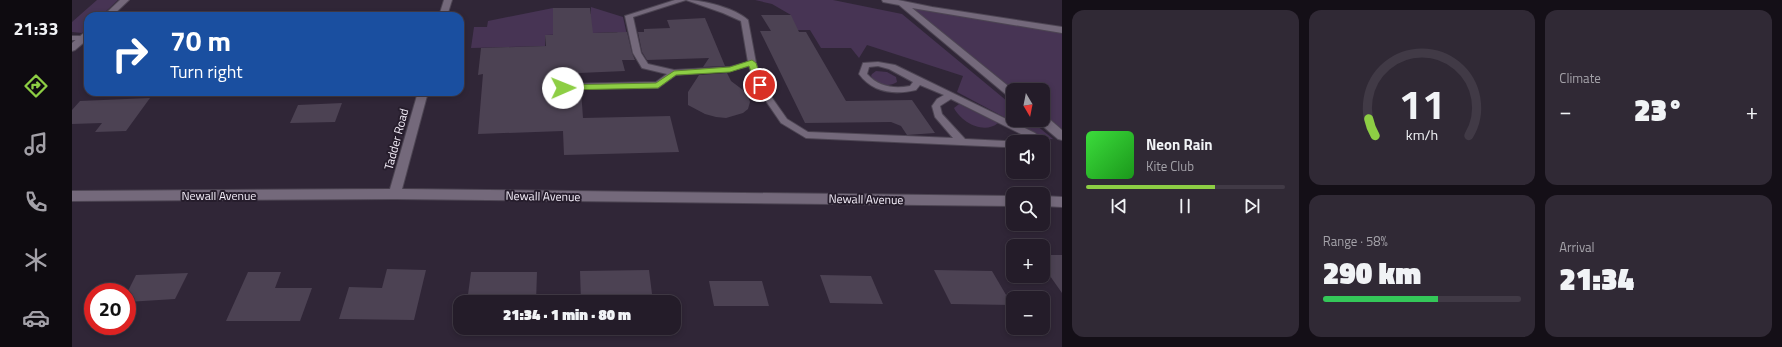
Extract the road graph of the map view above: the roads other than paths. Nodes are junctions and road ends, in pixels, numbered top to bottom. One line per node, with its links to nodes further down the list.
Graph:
1 (125, 0): 7 (street)
2 (448, 0): 8 (street)
3 (682, 0): 15 (lane)
4 (690, 0): 14 (lane)
5 (886, 0): 6 (street)
6 (901, 3): 9 (street); 18 (street)
7 (112, 12)
8 (444, 12)
9 (1062, 30)
10 (84, 36): 12 (lane)
11 (84, 37): 13 (street)
12 (72, 38)
13 (72, 48)
14 (752, 63): 15 (lane); 23 (lane)
15 (674, 73): 17 (lane)
16 (918, 81): 16 (lane); 19 (lane)
17 (563, 88)
18 (1006, 89)
19 (951, 95): 23 (lane); 23 (lane)
20 (421, 96): 24 (street, Tadder Road)
21 (1050, 126): 22 (street)
22 (1062, 136)
23 (962, 142)
24 (395, 194): 25 (street, Newall Avenue); 26 (street, Newall Avenue)
25 (72, 196)
26 (1006, 201)
27 (1050, 201): 28 (street)
28 (1062, 202)

